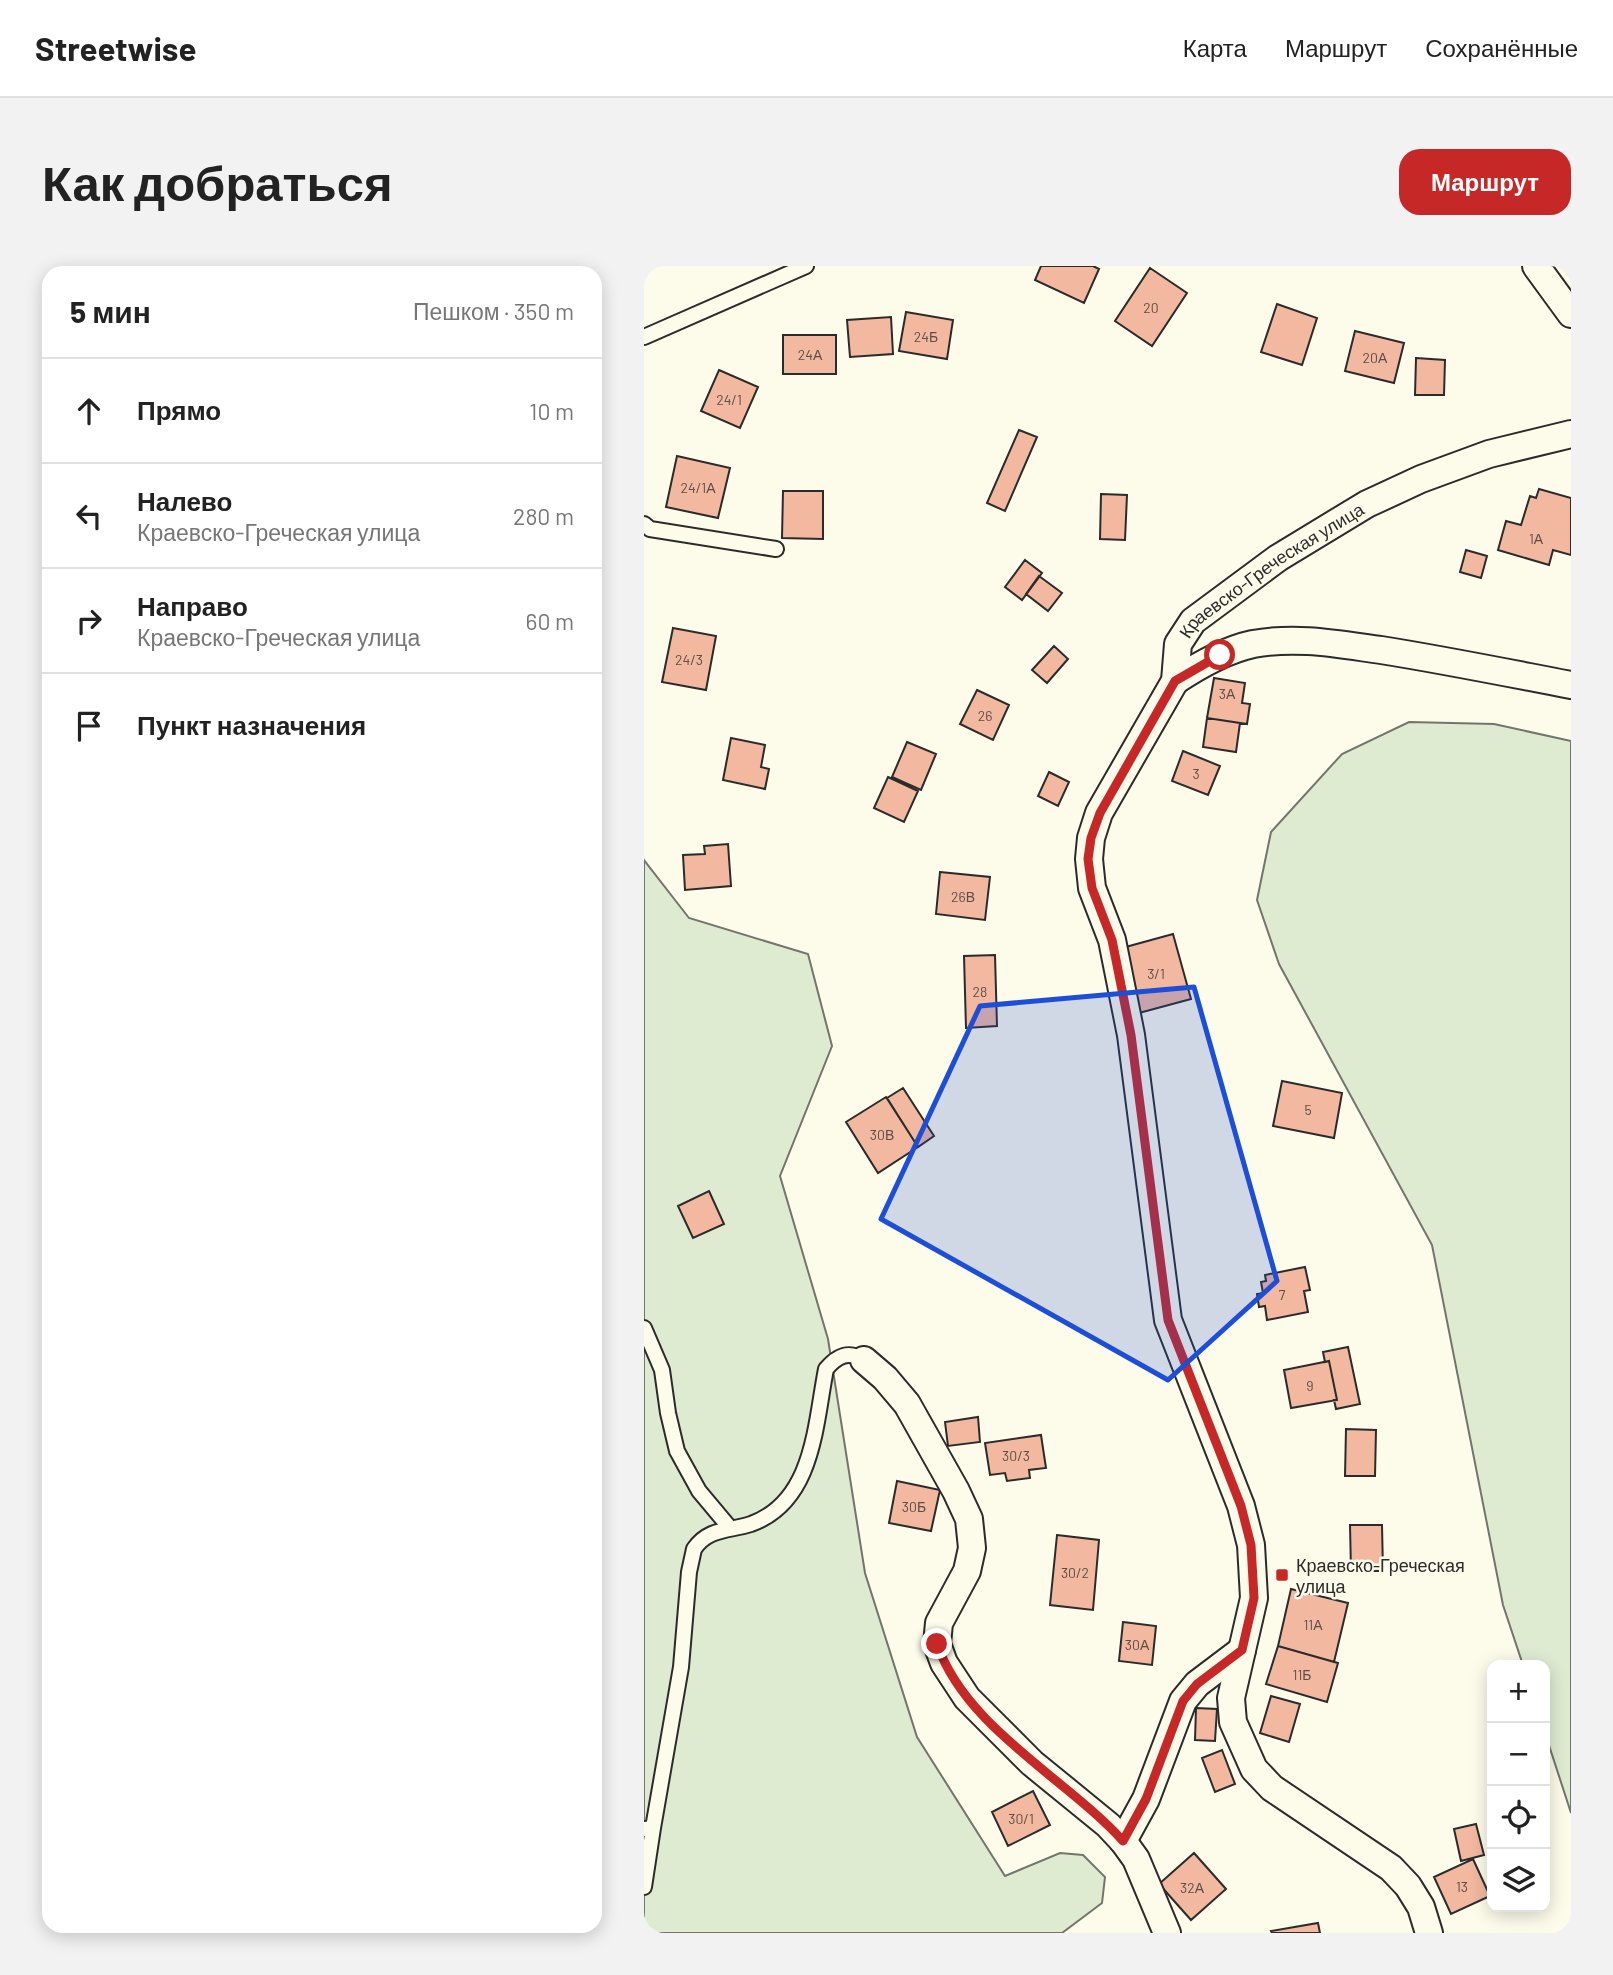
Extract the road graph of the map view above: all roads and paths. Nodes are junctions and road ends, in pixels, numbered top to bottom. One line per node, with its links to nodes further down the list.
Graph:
1 (806, 266): 4 (lane)
2 (1536, 266): 3 (street)
3 (1571, 314)
4 (644, 337)
5 (1571, 434): 8 (street, Краевско-Греческая улица)
6 (644, 524): 7 (lane)
7 (776, 549)
8 (1175, 681): 9 (street); 13 (street, Краевско-Греческая улица)
9 (1571, 685)
10 (644, 1328): 12 (lane)
11 (864, 1360): 12 (lane); 15 (street)
12 (730, 1528): 14 (lane)
13 (1242, 1650): 15 (street); 18 (street, Краевско-Греческая улица)
14 (648, 1829): 16 (lane)
15 (1123, 1841): 17 (street)
16 (644, 1887)
17 (1167, 1933)
18 (1429, 1933)

